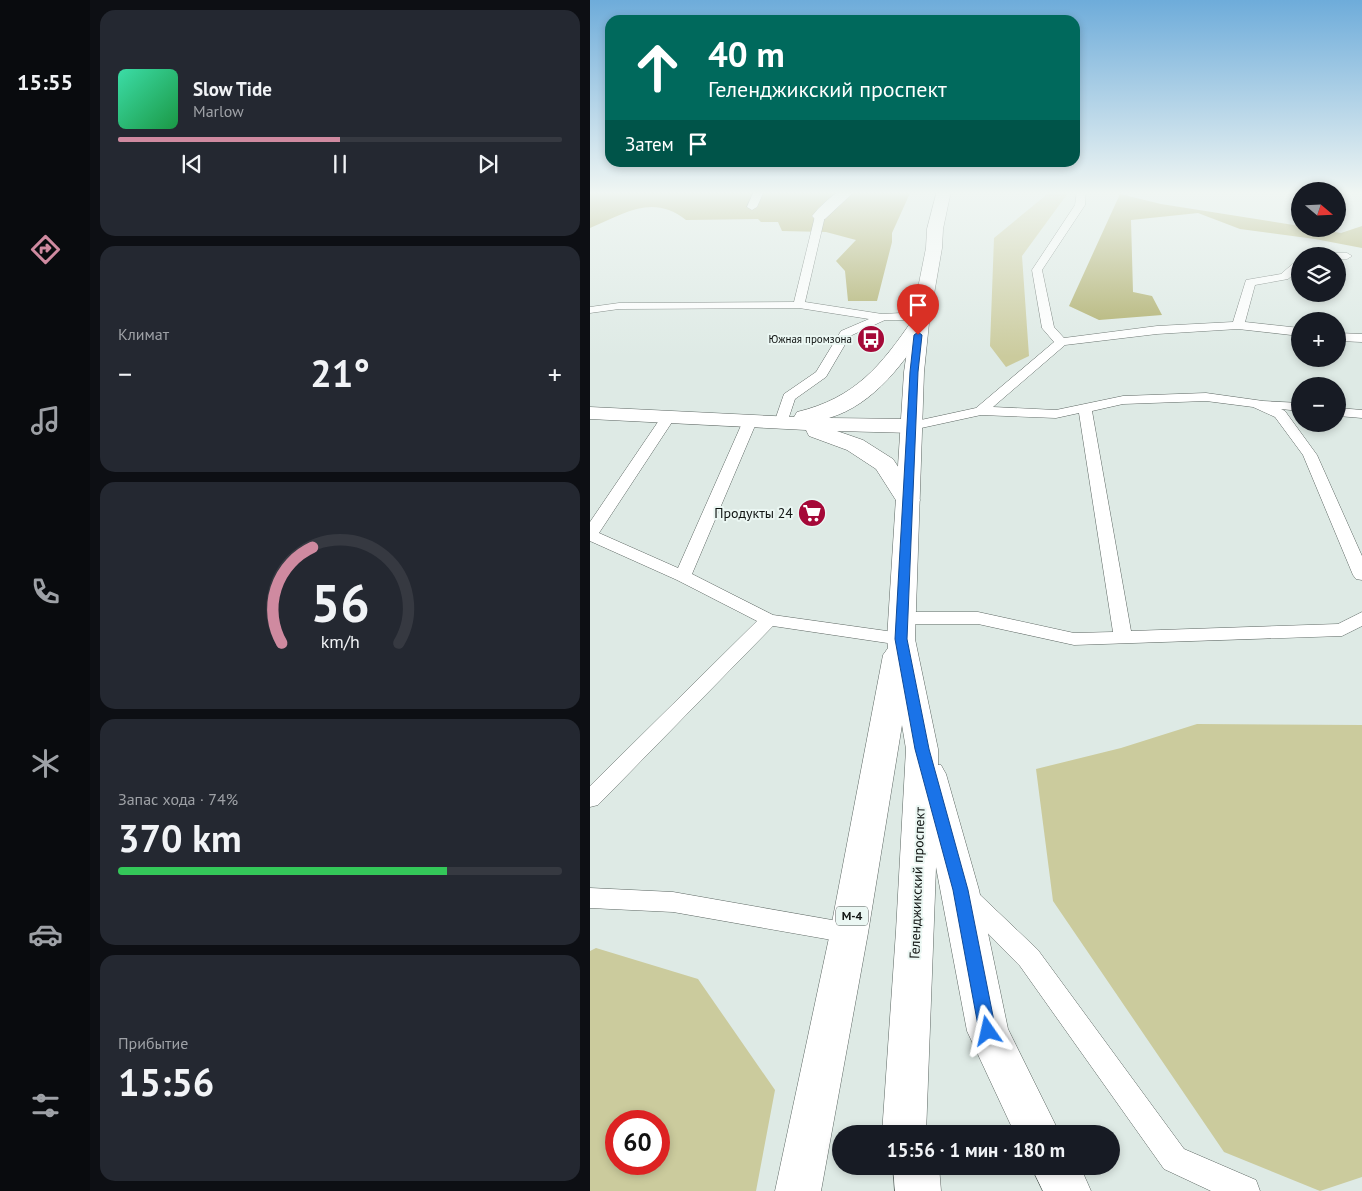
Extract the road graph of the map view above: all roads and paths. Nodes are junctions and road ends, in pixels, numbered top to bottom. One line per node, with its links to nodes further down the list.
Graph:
1 (811, 247): 5 (lane)
2 (934, 247): 8 (main road, Геленджикский проспект)
3 (1052, 247): 13 (lane)
4 (1291, 271): 9 (lane)
5 (799, 306): 6 (lane); 7 (lane)
6 (590, 310)
7 (883, 318): 8 (lane); 23 (lane)
8 (921, 320): 23 (main road); 24 (main road, Геленджикский проспект)
9 (1238, 324): 10 (lane); 13 (lane)
10 (1291, 331)
11 (1346, 337): 12 (lane)
12 (1362, 338)
13 (1061, 342): 17 (lane)
14 (1256, 403): 15 (lane); 16 (lane); 27 (lane)
15 (1291, 407)
16 (1085, 408): 17 (lane); 32 (lane)
17 (981, 411): 24 (lane)
18 (590, 413): 21 (main road)
19 (1346, 413): 20 (lane)
20 (1362, 414)
21 (669, 416): 22 (main road); 26 (lane)
22 (750, 421): 23 (main road); 28 (lane)
23 (781, 423): 24 (main road); 25 (main road)
24 (912, 426): 25 (main road, Геленджикский проспект)
25 (908, 500): 31 (main road, Геленджикский проспект)
26 (590, 534): 28 (lane)
27 (1362, 575)
28 (682, 576): 30 (lane)
29 (1362, 618): 32 (lane)
30 (768, 620): 31 (lane); 34 (lane)
31 (901, 629): 32 (lane); 33 (main road, Геленджикский проспект); 37 (main road, М-4)
32 (1123, 637)
33 (922, 749): 35 (main road); 38 (main road, Геленджикский проспект)
34 (590, 799)
35 (960, 890): 41 (main road); 49 (lane)
36 (590, 898): 37 (lane)
37 (849, 934): 45 (main road, М-4)
38 (908, 1071): 39 (main road); 40 (main road)
39 (905, 1125)
40 (913, 1125)
41 (1034, 1125)
42 (901, 1175): 46 (main road)
43 (917, 1175): 47 (main road)
44 (1059, 1175): 48 (main road)
45 (798, 1191)
46 (900, 1191)
47 (918, 1191)
48 (1068, 1191)
49 (1245, 1191)

